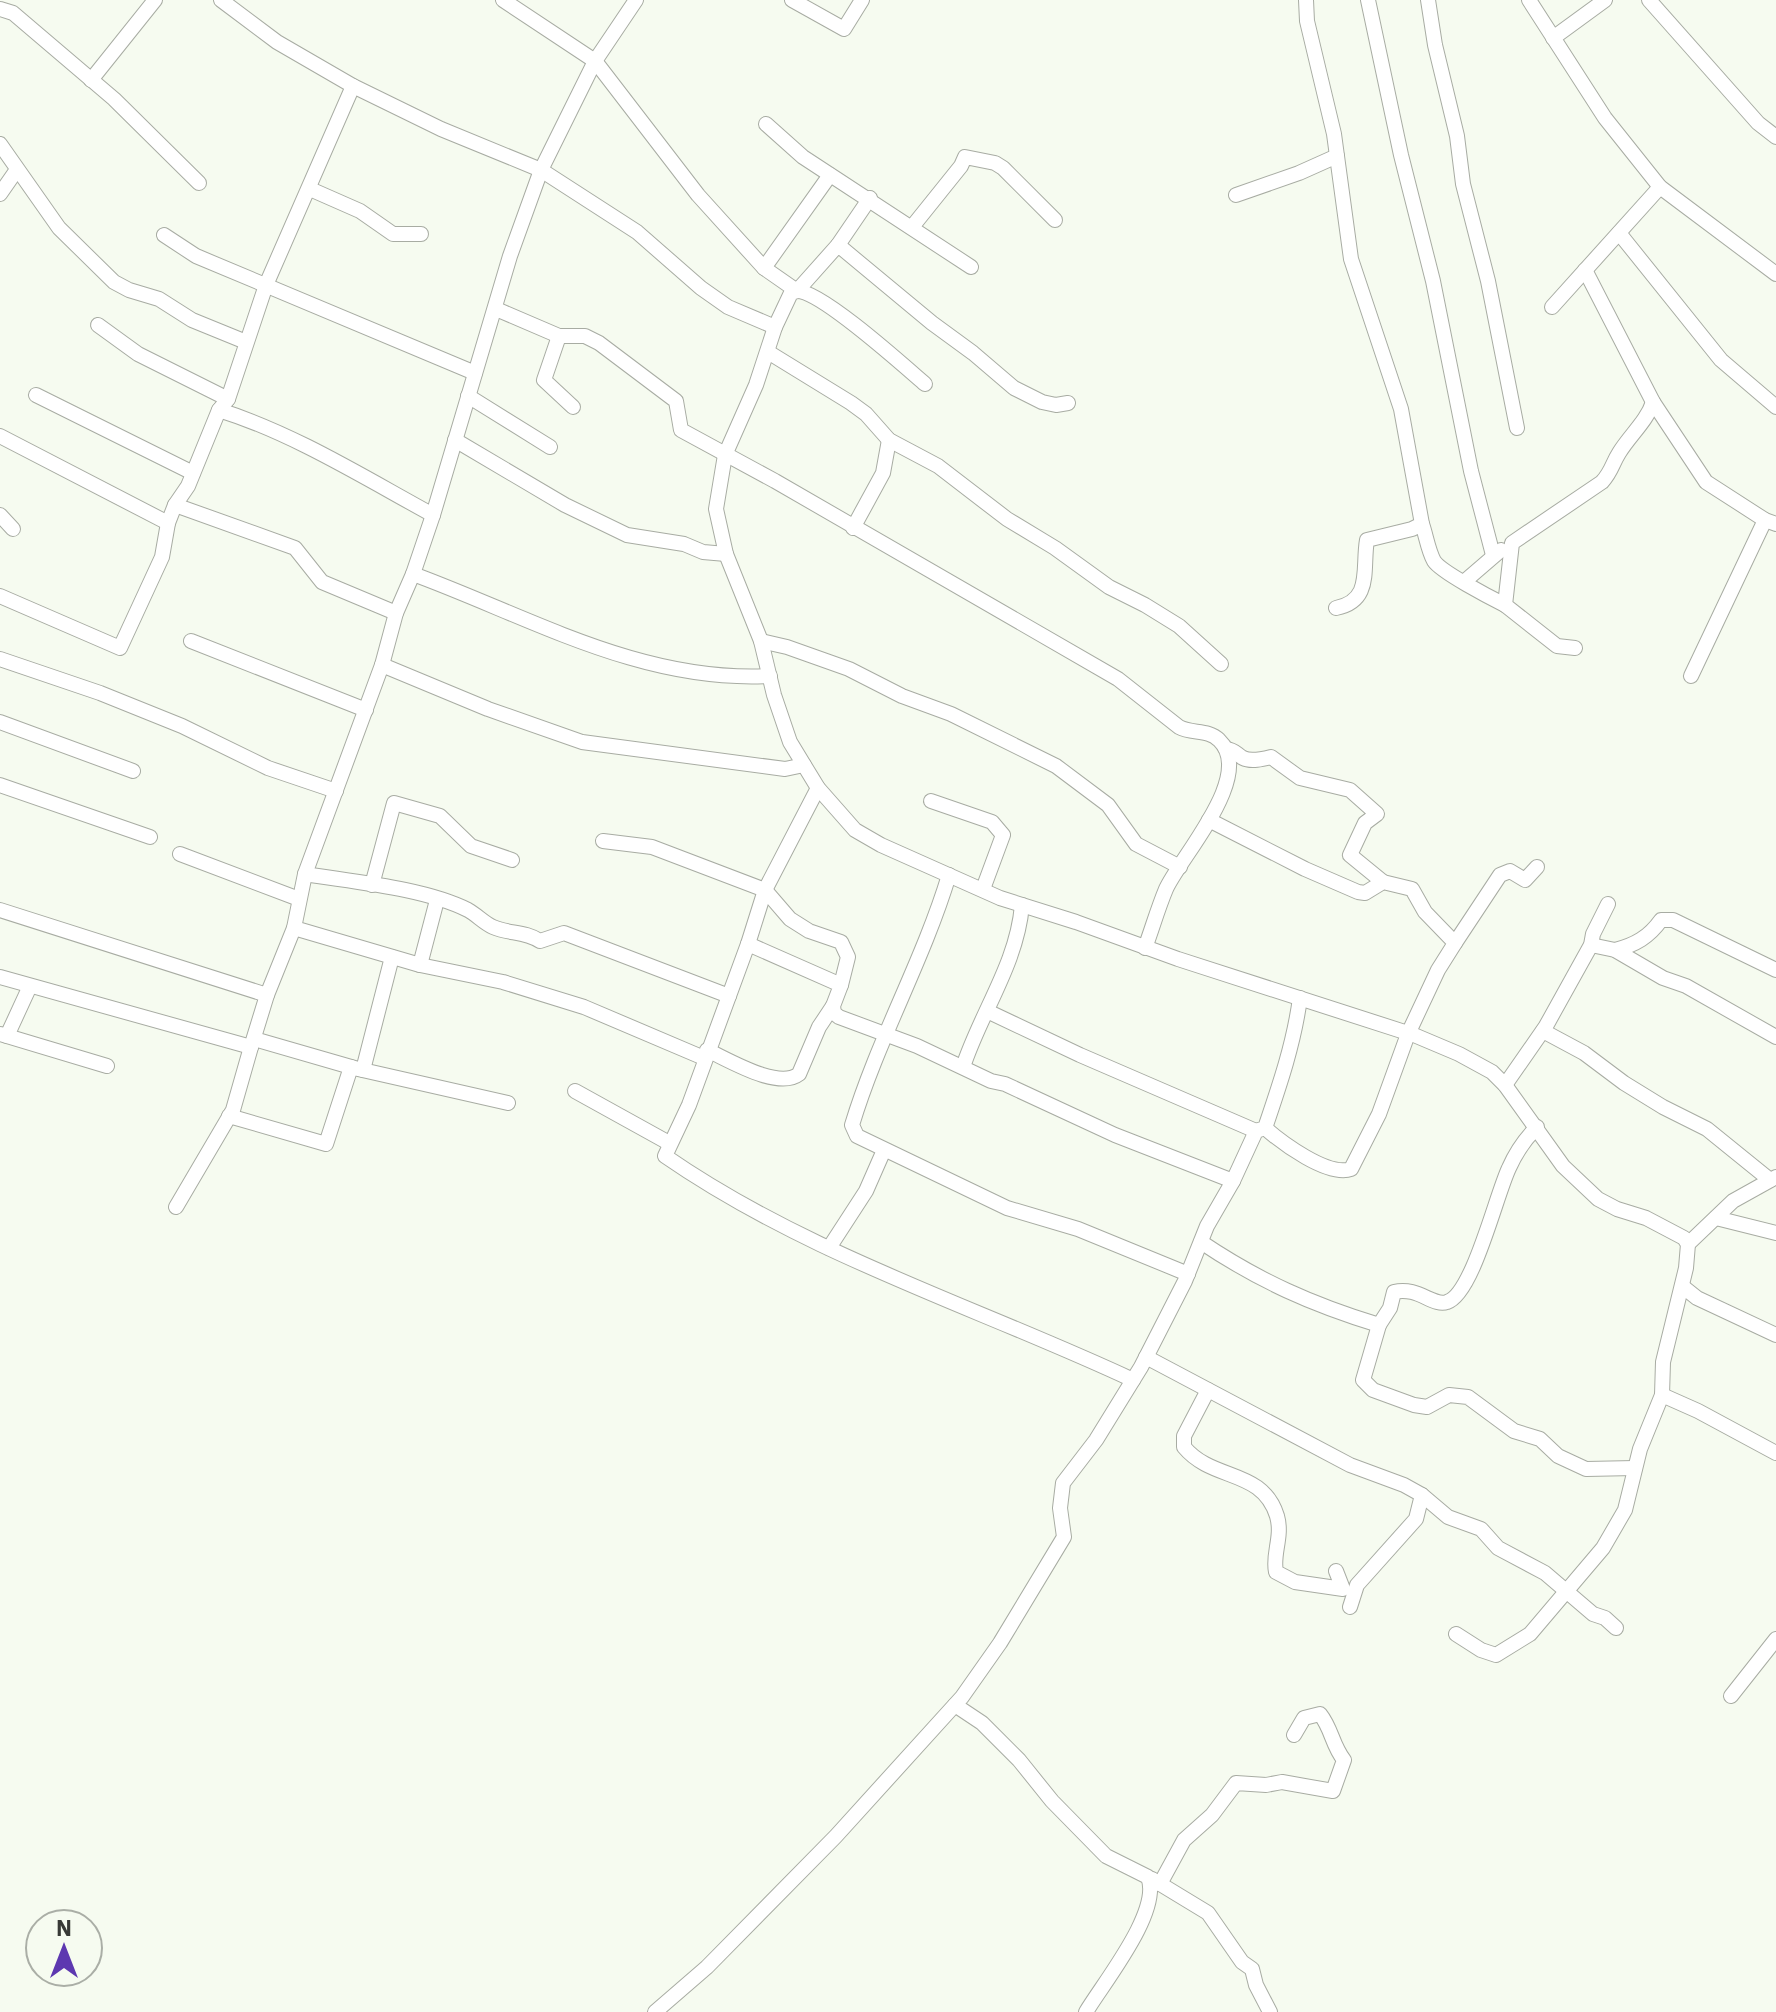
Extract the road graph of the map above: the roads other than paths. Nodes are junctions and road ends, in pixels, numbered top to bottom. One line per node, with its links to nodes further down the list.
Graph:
1 (155, 0): 16 (street)
2 (221, 0): 17 (street)
3 (503, 0): 15 (street)
4 (636, 0): 15 (street)
5 (792, 0): 6 (street)
6 (862, 0)
7 (1306, 0): 21 (street)
8 (1368, 0): 76 (street)
9 (1428, 0): 59 (street)
10 (1529, 0): 14 (street)
11 (1605, 0): 14 (street)
12 (1649, 0): 19 (street)
13 (0, 9): 16 (street)
14 (1553, 38): 26 (street)
15 (595, 61): 22 (street); 38 (street)
16 (91, 80): 25 (street)
17 (353, 86): 22 (street); 27 (street)
18 (766, 124): 24 (street)
19 (1776, 137)
20 (0, 144): 23 (street)
21 (1337, 156): 29 (street); 71 (street)
22 (541, 170): 44 (street); 46 (street)
23 (16, 171): 28 (street); 48 (street)
24 (830, 175): 30 (street); 38 (street)
25 (199, 183)
26 (1660, 187): 33 (street); 40 (street)
27 (310, 189): 34 (street); 41 (street)
28 (0, 194)
29 (1236, 195)
30 (870, 198): 32 (street); 36 (street)
31 (1055, 220): 32 (street)
32 (912, 227): 37 (street)
33 (1619, 233): 39 (street); 58 (street)
34 (421, 234)
35 (164, 235): 41 (street)
36 (838, 245): 42 (street); 55 (street)
37 (971, 267)
38 (764, 268): 42 (street)
39 (1585, 270): 43 (street); 54 (street)
40 (1776, 274)
41 (266, 285): 48 (street); 50 (street)
42 (797, 291): 46 (street); 51 (street)
43 (1552, 307)
44 (496, 309): 47 (street); 50 (street)
45 (98, 325): 56 (street)
46 (775, 327): 49 (street)
47 (559, 336): 57 (street); 64 (street)
48 (246, 342): 56 (street)
49 (768, 352): 62 (street); 64 (street)
50 (475, 373): 53 (street)
51 (925, 384)
52 (36, 395): 65 (street)
53 (468, 396): 61 (street); 63 (street)
54 (1653, 402): 69 (street); 74 (street)
55 (1068, 403)
56 (223, 404): 65 (street); 68 (street)
57 (573, 407)
58 (1776, 407)
59 (1517, 428)
60 (0, 436): 70 (street)
61 (455, 440): 68 (street); 75 (street)
62 (889, 440): 72 (street); 87 (street)
63 (550, 447)
64 (725, 455): 72 (street); 75 (street)
65 (193, 473): 66 (street)
66 (175, 505): 70 (street); 82 (street)
67 (0, 515): 73 (street)
68 (433, 515): 77 (street)
69 (1770, 522): 90 (street)
70 (168, 523): 79 (street)
71 (1422, 524): 78 (street); 81 (street)
72 (853, 528): 93 (street)
73 (13, 529)
74 (1512, 543): 76 (street); 80 (street)
75 (726, 554): 84 (street)
76 (1493, 555): 78 (street)
77 (413, 574): 82 (street); 89 (street)
78 (1465, 581): 80 (street)
79 (0, 596)
80 (1505, 605): 85 (street)
81 (1336, 608)
82 (396, 613): 88 (street)
83 (191, 641): 91 (street)
84 (761, 641): 89 (street); 105 (street)
85 (1575, 648)
86 (0, 659): 98 (street)
87 (1221, 664)
88 (382, 665): 91 (street); 94 (street)
89 (770, 676): 94 (street)
90 (1691, 676)
91 (366, 710): 98 (street)
92 (0, 722): 95 (street)
93 (1226, 749): 100 (street); 109 (street)
94 (804, 765): 97 (street)
95 (133, 771)
96 (0, 785): 101 (street)
97 (818, 788): 108 (street); 112 (street)
98 (336, 791): 107 (street)
99 (931, 801): 111 (street)
100 (1209, 820): 105 (street); 109 (street)
101 (150, 837)
102 (603, 841): 112 (street)
103 (180, 854): 113 (street)
104 (512, 860): 110 (street)
105 (1180, 867): 122 (street)
106 (1537, 867): 119 (street)
107 (305, 874): 110 (street); 113 (street)
108 (949, 875): 111 (street); 136 (street)
109 (1383, 882): 119 (street)
110 (372, 885): 114 (street)
111 (983, 889): 116 (street)
112 (765, 890): 120 (street); 128 (street)
113 (299, 899): 118 (street)
114 (437, 900): 125 (street); 131 (street)
115 (1608, 904): 121 (street)
116 (1022, 905): 122 (street); 134 (street)
117 (0, 910): 130 (street)
118 (294, 928): 124 (street); 130 (street)
119 (1455, 943): 137 (street)
120 (748, 944): 128 (street); 131 (street)
121 (1591, 945): 123 (street); 135 (street)
122 (1145, 948): 132 (street)
123 (1615, 950): 126 (street); 139 (street)
124 (392, 957): 125 (street); 144 (street)
125 (420, 965): 141 (street)
126 (1776, 970)
127 (0, 977): 129 (street)
128 (841, 985): 133 (street)
129 (30, 986): 138 (street); 140 (street)
130 (267, 995): 140 (street)
131 (729, 996): 141 (street)
132 (1300, 998): 137 (street); 150 (street)
133 (833, 1006): 136 (street); 141 (street)
134 (987, 1011): 143 (street); 150 (street)
135 (1543, 1031): 145 (street); 153 (street)
136 (884, 1034): 143 (street); 152 (street)
137 (1408, 1034): 145 (street); 150 (street)
138 (4, 1035): 142 (street)
139 (1776, 1037)
140 (252, 1043): 144 (street); 148 (street)
141 (706, 1054): 151 (street)
142 (107, 1066)
143 (963, 1067): 154 (street)
144 (357, 1068): 147 (street); 148 (street)
145 (1505, 1085): 149 (street)
146 (575, 1091): 151 (street)
147 (508, 1103)
148 (229, 1116): 155 (street)
149 (1537, 1127): 159 (street); 163 (street)
150 (1260, 1130): 154 (street)
151 (669, 1143): 160 (street)
152 (884, 1150): 160 (street); 161 (street)
153 (1773, 1179): 156 (street)
154 (1233, 1181): 158 (street)
155 (176, 1207)
156 (1716, 1218): 157 (street); 159 (street)
157 (1776, 1233)
158 (1201, 1242): 161 (street); 163 (street)
159 (1688, 1244): 162 (street)
160 (829, 1248): 166 (street)
161 (1188, 1274): 165 (street)
162 (1682, 1286): 164 (street); 168 (street)
163 (1379, 1325): 170 (street)
164 (1776, 1335)
165 (1146, 1357): 166 (street); 167 (street)
166 (1133, 1380): 179 (street)
167 (1208, 1390): 171 (street); 172 (street)
168 (1662, 1395): 169 (street); 170 (street)
169 (1776, 1453)
170 (1635, 1468): 173 (street)
171 (1422, 1495): 173 (street); 174 (street)
172 (1336, 1571)
173 (1565, 1590): 175 (street); 176 (street)
174 (1350, 1607)
175 (1616, 1628)
176 (1456, 1634)
177 (1776, 1639): 178 (street)
178 (1731, 1696)
179 (955, 1705): 181 (street); 182 (street)
180 (1294, 1735): 181 (street)
181 (1154, 1880): 183 (street); 184 (street)
182 (658, 2011)
183 (1086, 2012)
184 (1270, 2012)

